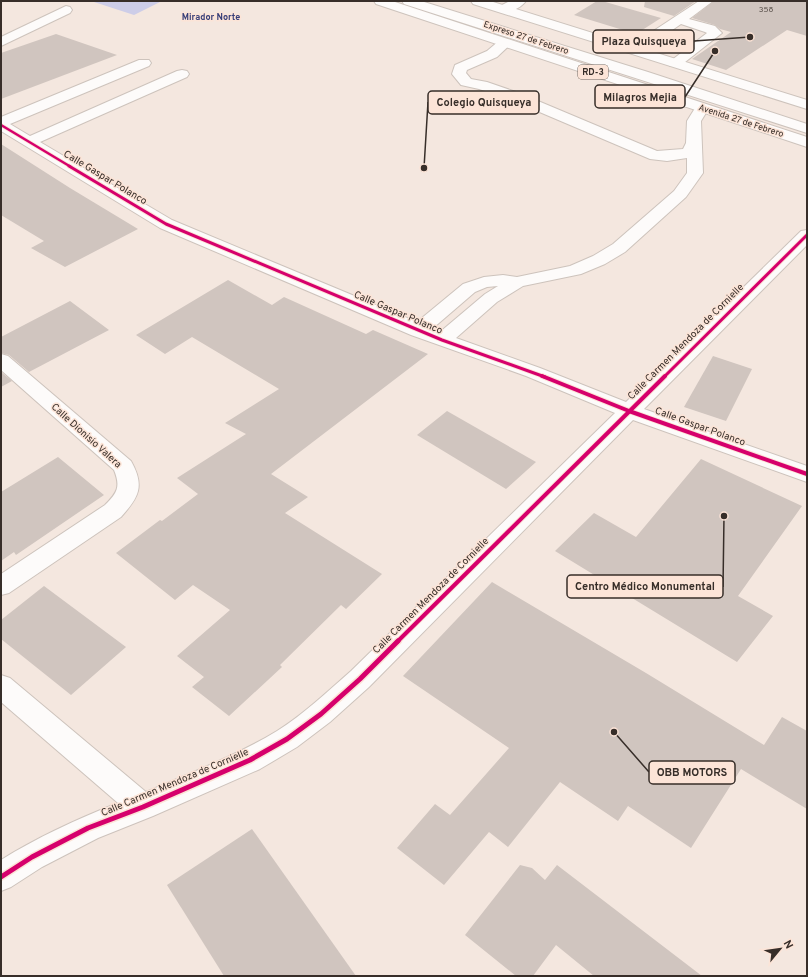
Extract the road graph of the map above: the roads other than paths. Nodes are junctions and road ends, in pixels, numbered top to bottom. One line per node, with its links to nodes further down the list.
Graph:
1 (380, 1): 14 (main road, Avenida 27 de Febrero / RD-3)
2 (397, 1): 11 (main road)
3 (408, 1): 11 (main road, Expreso 27 de Febrero / RD-3)
4 (440, 1): 11 (main road, Expreso 27 de Febrero / RD-3)
5 (445, 1): 11 (main road)
6 (477, 1): 9 (main road)
7 (520, 1): 9 (main road)
8 (707, 1): 12 (main road)
9 (504, 9): 15 (main road)
10 (66, 10): 13 (main road)
11 (460, 12): 18 (main road, Expreso 27 de Febrero / RD-3)
12 (679, 20): 15 (main road); 17 (main road)
13 (1, 42)
14 (505, 43): 21 (main road, Avenida 27 de Febrero / RD-3); 28 (main road)
15 (634, 50): 17 (main road)
16 (144, 63): 23 (main road)
17 (675, 63): 20 (main road)
18 (648, 72): 22 (main road, RD-3); 24 (main road, RD-3)
19 (182, 74): 25 (main road)
20 (807, 105)
21 (702, 108): 26 (main road, Avenida 27 de Febrero / RD-3); 27 (main road)
22 (807, 119)
23 (1, 124): 25 (main road, Calle Gaspar Polanco)
24 (807, 129)
25 (28, 142): 32 (main road, Calle Gaspar Polanco)
26 (807, 142)
27 (694, 143): 28 (main road); 29 (main road)
28 (667, 156): 29 (main road)
29 (693, 176): 31 (main road)
30 (807, 235): 35 (main road, Calle Carmen Mendoza de Cornielle)
31 (517, 282): 32 (main road); 33 (main road)
32 (418, 331): 33 (main road, Calle Gaspar Polanco)
33 (442, 340): 35 (main road, Calle Gaspar Polanco)
34 (1, 360): 37 (main road, Calle Dionisio Valera)
35 (629, 410): 36 (main road, Calle Gaspar Polanco); 39 (main road, Calle Carmen Mendoza de Cornielle)
36 (807, 474)
37 (1, 586)
38 (1, 686): 39 (main road)
39 (143, 807): 40 (main road, Calle Carmen Mendoza de Cornielle)
40 (1, 877)

